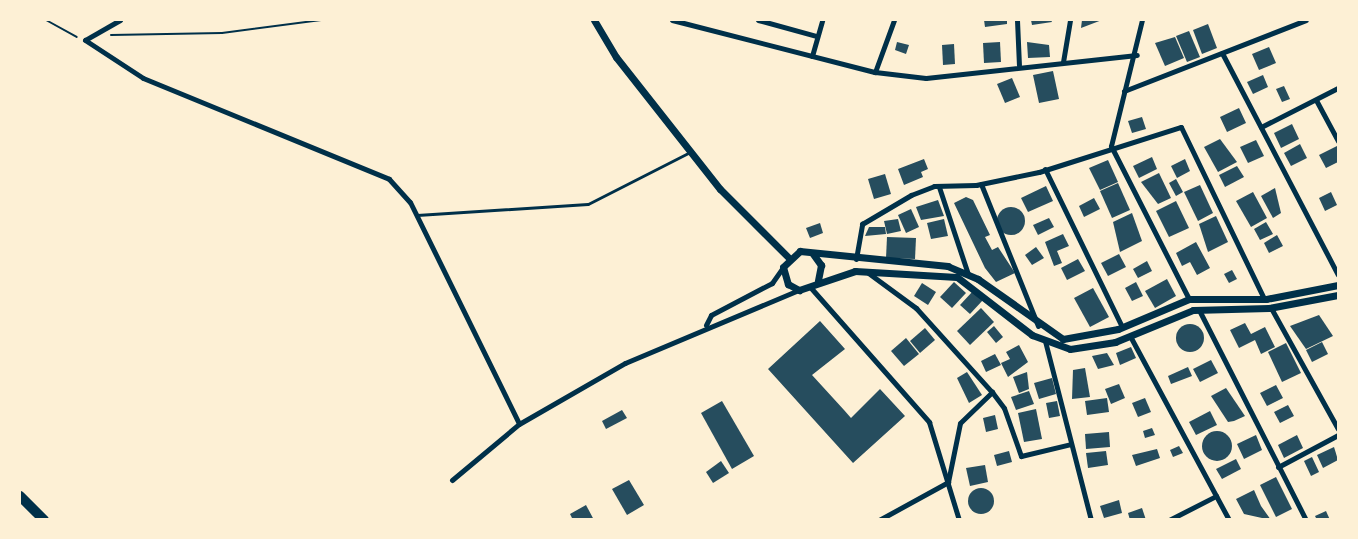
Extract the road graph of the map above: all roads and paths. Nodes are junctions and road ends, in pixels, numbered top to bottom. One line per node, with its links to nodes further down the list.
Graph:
1 (46, 20): 15 (path)
2 (120, 20): 15 (street)
3 (321, 20): 13 (path)
4 (594, 20): 28 (street)
5 (673, 20): 18 (street)
6 (758, 20): 14 (street)
7 (822, 20): 14 (street)
8 (894, 20): 21 (street)
9 (1017, 20): 20 (street)
10 (1070, 20): 19 (street)
11 (1142, 20): 17 (street)
12 (1306, 20): 16 (street)
13 (106, 35)
14 (816, 36): 18 (street)
15 (85, 40): 32 (street)
16 (1222, 53): 23 (street); 25 (street)
17 (1137, 55): 19 (street); 23 (street)
18 (812, 56): 21 (street)
19 (1063, 62): 20 (street)
20 (1019, 65): 21 (street)
21 (875, 72)
22 (1338, 88): 24 (street)
23 (1124, 91): 27 (street)
24 (1316, 100): 25 (street); 26 (street)
25 (1261, 127): 39 (street)
26 (1338, 141)
27 (1111, 146): 29 (street); 44 (street); 45 (street)
28 (690, 152): 32 (lane); 34 (street)
29 (1046, 169): 30 (street); 50 (street)
30 (981, 184): 31 (street); 49 (street)
31 (939, 187): 35 (street); 38 (street)
32 (416, 214): 54 (street)
33 (813, 254): 34 (street); 35 (street); 41 (street)
34 (788, 257): 36 (street)
35 (856, 260): 38 (street)
36 (783, 267): 42 (street); 48 (street)
37 (865, 271): 41 (street); 52 (street); 53 (street)
38 (968, 274): 49 (street)
39 (1338, 275)
40 (1338, 285): 45 (street)
41 (814, 286): 42 (street); 60 (street)
42 (799, 290): 48 (street)
43 (1338, 295): 46 (street)
44 (1189, 299): 45 (street); 47 (street); 50 (street)
45 (1264, 299): 46 (street)
46 (1271, 308): 47 (street); 55 (street)
47 (1199, 310): 51 (street); 58 (street)
48 (706, 325): 54 (street)
49 (1038, 326): 50 (street); 52 (street)
50 (1122, 327)
51 (1130, 336): 52 (street); 62 (street)
52 (1045, 341): 57 (street)
53 (992, 392): 57 (street); 60 (street)
54 (519, 424): 59 (street)
55 (1338, 429)
56 (1338, 435): 58 (street)
57 (1071, 444): 66 (street)
58 (1278, 467): 69 (street)
59 (452, 480)
60 (948, 482): 64 (street); 65 (street)
61 (20, 496): 63 (highway)
62 (1216, 496): 67 (street); 68 (street)
63 (44, 519)
64 (879, 519)
65 (959, 519)
66 (1091, 519)
67 (1169, 519)
68 (1229, 519)
69 (1306, 519)

